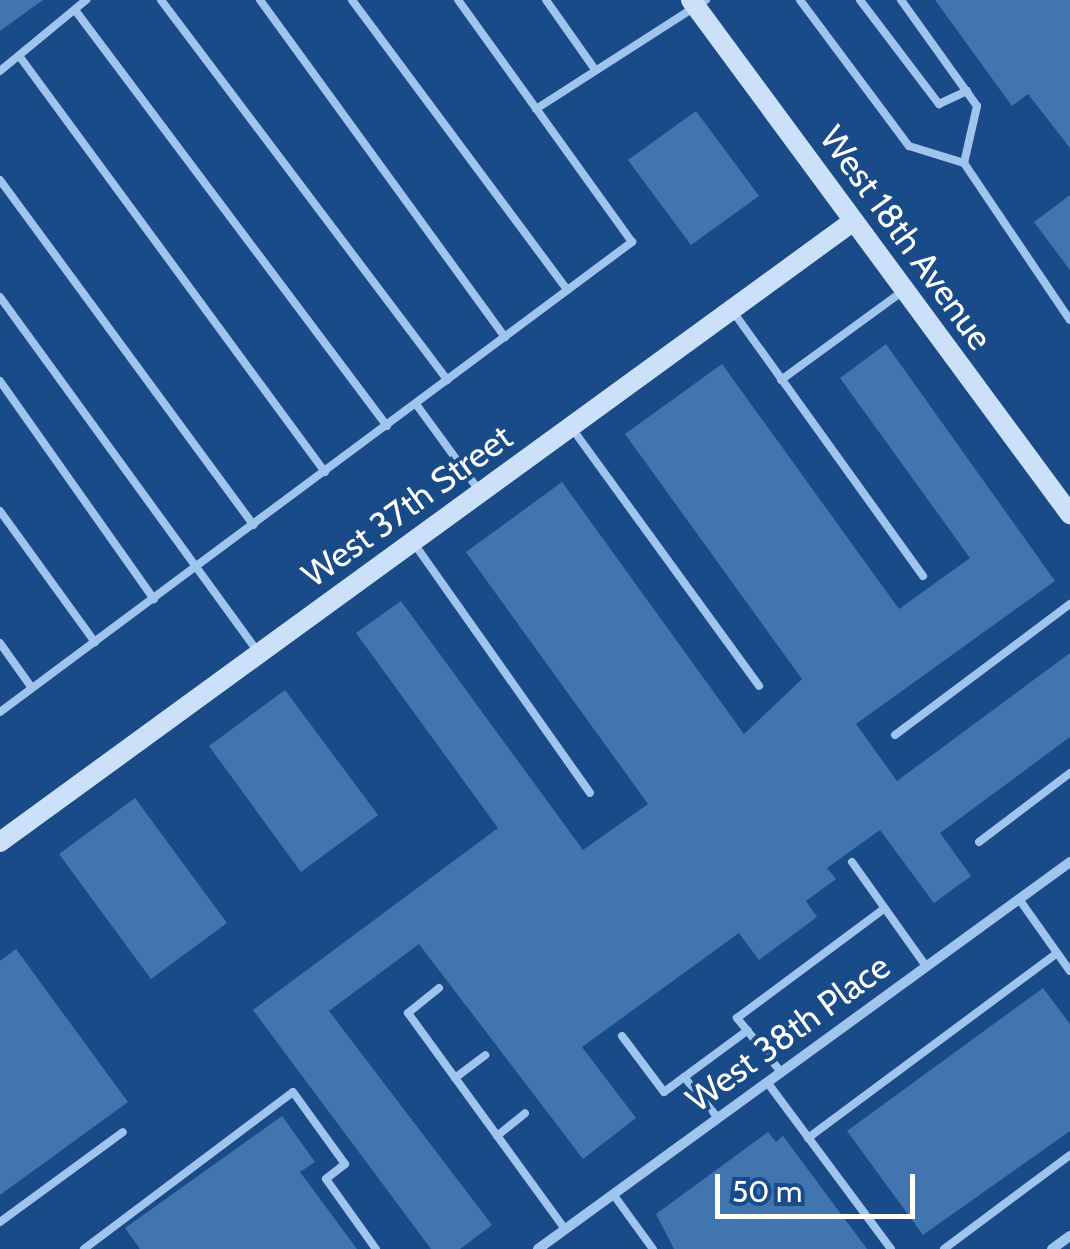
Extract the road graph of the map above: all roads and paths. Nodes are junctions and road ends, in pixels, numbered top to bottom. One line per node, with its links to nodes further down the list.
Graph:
1 (86, 0): 11 (lane)
2 (161, 0): 26 (lane)
3 (260, 0): 25 (lane)
4 (352, 0): 20 (lane)
5 (458, 0): 16 (lane)
6 (546, 0): 13 (lane)
7 (800, 0): 17 (lane)
8 (860, 0): 15 (lane)
9 (901, 0): 15 (lane)
10 (698, 2): 13 (lane); 19 (street, West 18th Avenue)
11 (75, 10): 12 (lane); 30 (lane)
12 (20, 57): 14 (lane); 32 (lane)
13 (594, 68): 16 (lane)
14 (0, 71)
15 (967, 91): 17 (lane)
16 (536, 109): 20 (lane)
17 (964, 163): 24 (lane)
18 (0, 180): 36 (lane)
19 (852, 222): 21 (street, West 18th Avenue); 23 (street, West 37th Street)
20 (567, 290): 25 (lane)
21 (904, 291): 27 (lane); 34 (street, West 18th Avenue)
22 (0, 297): 38 (lane)
23 (732, 309): 27 (lane); 31 (street, West 37th Street)
24 (1070, 320)
25 (505, 337): 26 (lane)
26 (447, 380): 29 (lane)
27 (781, 380): 39 (lane)
28 (0, 381): 40 (lane)
29 (416, 404): 30 (lane); 33 (lane)
30 (387, 426): 32 (lane)
31 (571, 427): 33 (street, West 37th Street); 45 (lane)
32 (325, 472): 36 (lane)
33 (481, 492): 37 (street, West 37th Street)
34 (1066, 500)
35 (0, 511): 42 (lane)
36 (253, 526): 38 (lane)
37 (413, 542): 44 (street, West 37th Street); 50 (lane)
38 (197, 568): 40 (lane); 44 (lane)
39 (923, 576)
40 (154, 599): 42 (lane)
41 (1070, 604): 48 (lane)
42 (95, 642): 46 (lane)
43 (0, 644): 46 (lane)
44 (259, 653): 51 (street, West 37th Street)
45 (759, 686)
46 (32, 688): 47 (lane)
47 (0, 712)
48 (895, 735)
49 (1070, 773): 52 (lane)
50 (590, 792)
51 (0, 842)
52 (979, 842)
53 (852, 862): 56 (lane)
54 (1070, 862): 55 (street, West 38th Place)
55 (1019, 898): 57 (lane); 58 (street, West 38th Place)
56 (885, 908): 58 (lane); 61 (lane)
57 (1057, 953): 59 (lane); 72 (lane)
58 (926, 966): 64 (street, West 38th Place)
59 (1070, 972)
60 (439, 988): 66 (lane)
61 (748, 1030): 64 (lane); 65 (lane)
62 (622, 1036): 65 (lane)
63 (485, 1055): 66 (lane)
64 (781, 1072): 67 (street, West 38th Place)
65 (684, 1077): 69 (lane)
66 (455, 1078): 71 (lane)
67 (767, 1082): 69 (street, West 38th Place); 72 (lane)
68 (525, 1113): 71 (lane)
69 (718, 1118): 74 (street, West 38th Place)
70 (123, 1132): 75 (lane)
71 (497, 1136): 76 (lane)
72 (808, 1138): 82 (lane)
73 (1070, 1155): 83 (lane)
74 (613, 1194): 76 (street, West 38th Place); 81 (lane)
75 (0, 1222)
76 (565, 1229): 80 (street, West 38th Place)
77 (1070, 1236): 84 (street)
78 (82, 1249): 79 (lane)
79 (376, 1249)
80 (538, 1249)
81 (652, 1249)
82 (891, 1249)
83 (944, 1249)
84 (1052, 1249)

